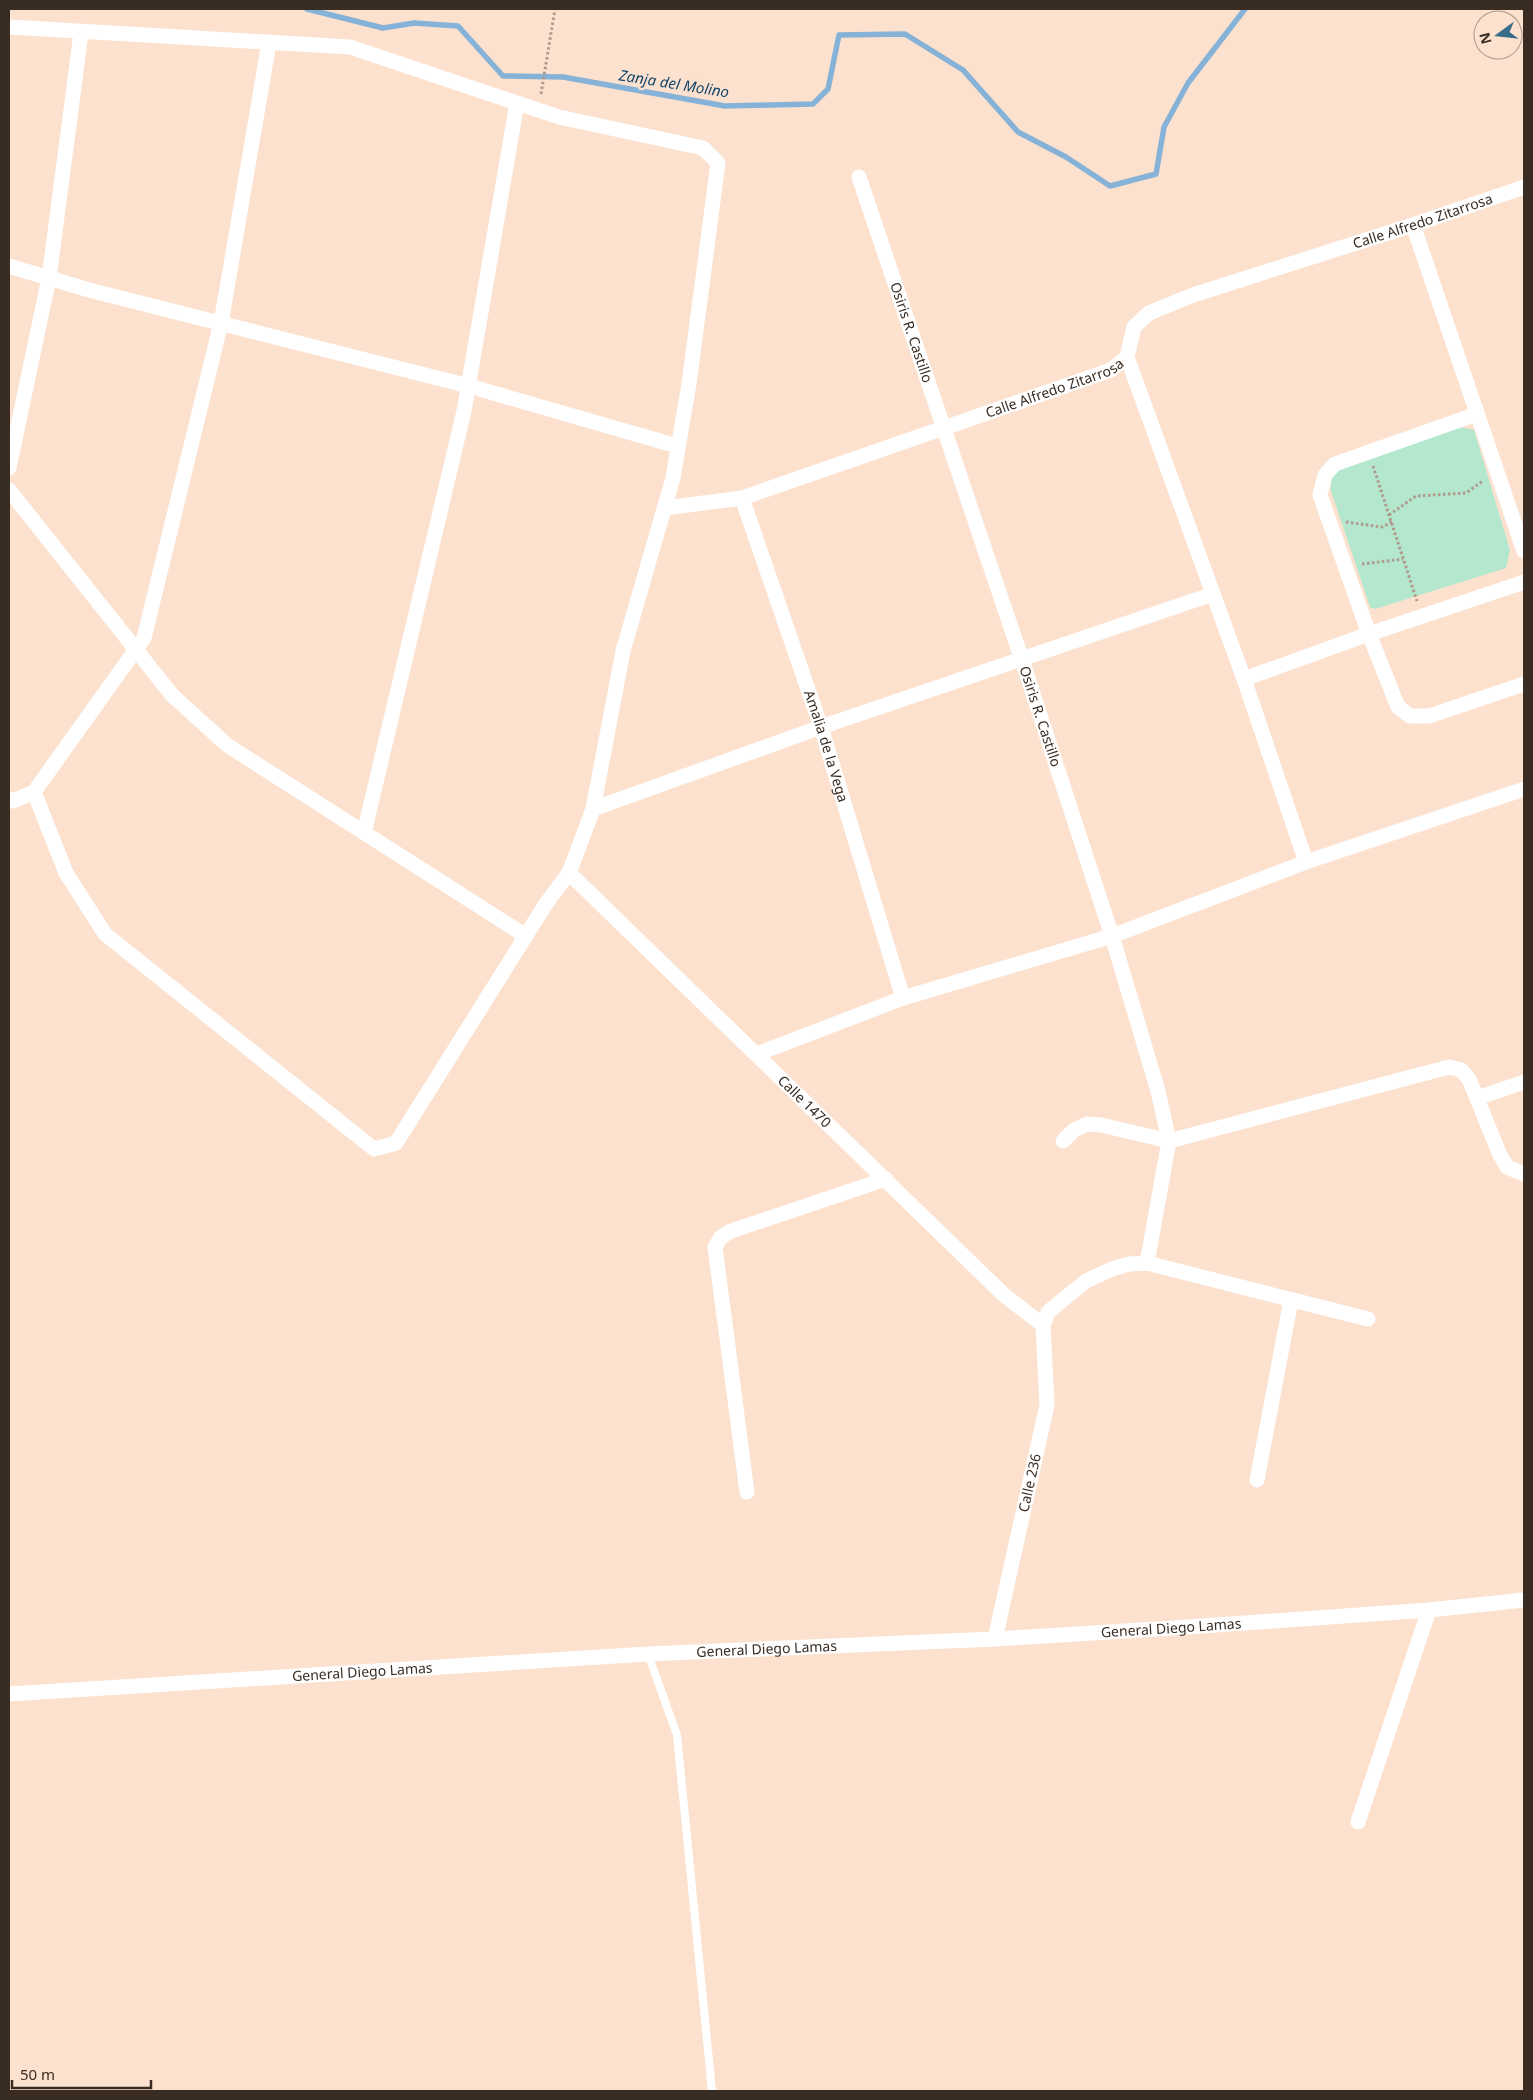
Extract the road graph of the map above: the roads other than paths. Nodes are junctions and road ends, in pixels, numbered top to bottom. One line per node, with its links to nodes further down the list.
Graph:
1 (9, 27): 2 (street)
2 (80, 33): 3 (street); 9 (street)
3 (269, 43): 4 (street); 10 (street)
4 (517, 103): 12 (street); 15 (street)
5 (860, 177): 14 (street, Osiris R. Castillo)
6 (1524, 187): 7 (street, Calle Alfredo Zitarrosa)
7 (1413, 225): 11 (street, Calle Alfredo Zitarrosa); 13 (street)
8 (9, 266): 9 (street)
9 (49, 278): 10 (street); 16 (street)
10 (221, 323): 12 (street); 24 (street)
11 (1127, 357): 14 (street, Calle Alfredo Zitarrosa); 22 (street)
12 (469, 386): 15 (street); 33 (street)
13 (1477, 414): 20 (street); 23 (street)
14 (942, 428): 18 (street, Calle Alfredo Zitarrosa); 25 (street, Osiris R. Castillo)
15 (677, 446): 19 (street)
16 (9, 468)
17 (9, 490): 24 (street)
18 (742, 498): 19 (street, Calle Alfredo Zitarrosa); 28 (street, Amalia de la Vega)
19 (665, 508): 32 (street)
20 (1524, 551)
21 (1524, 582): 23 (street)
22 (1212, 594): 25 (street); 26 (street)
23 (1369, 634): 26 (street); 27 (street)
24 (136, 649): 30 (street); 33 (street)
25 (1022, 660): 28 (street); 37 (street, Osiris R. Castillo)
26 (1244, 679): 34 (street)
27 (1524, 684)
28 (821, 727): 32 (street); 38 (street, Amalia de la Vega)
29 (1524, 789): 34 (street)
30 (34, 792): 31 (street); 36 (street)
31 (11, 800)
32 (593, 809): 35 (street)
33 (364, 833): 36 (street)
34 (1306, 862): 37 (street)
35 (569, 873): 36 (street); 39 (street, Calle 1470)
36 (526, 936)
37 (1112, 936): 38 (street); 43 (street, Osiris R. Castillo)
38 (902, 998): 39 (street)
39 (757, 1054): 45 (street, Calle 1470)
40 (1524, 1082): 41 (street)
41 (1477, 1098): 43 (street); 44 (street)
42 (1063, 1141): 43 (street)
43 (1169, 1141): 46 (street, Osiris R. Castillo)
44 (1524, 1174)
45 (886, 1179): 49 (street, Calle 1470); 51 (street)
46 (1147, 1263): 47 (street); 49 (street)
47 (1291, 1300): 48 (street); 50 (street)
48 (1368, 1319)
49 (1042, 1325): 54 (street, Calle 236)
50 (1257, 1480)
51 (747, 1492)
52 (1524, 1600): 53 (street, General Diego Lamas)
53 (1429, 1610): 54 (street, General Diego Lamas); 57 (street)
54 (995, 1639): 55 (street, General Diego Lamas)
55 (648, 1654): 56 (street, General Diego Lamas); 58 (lane)
56 (9, 1694)
57 (1358, 1822)
58 (712, 2091)

